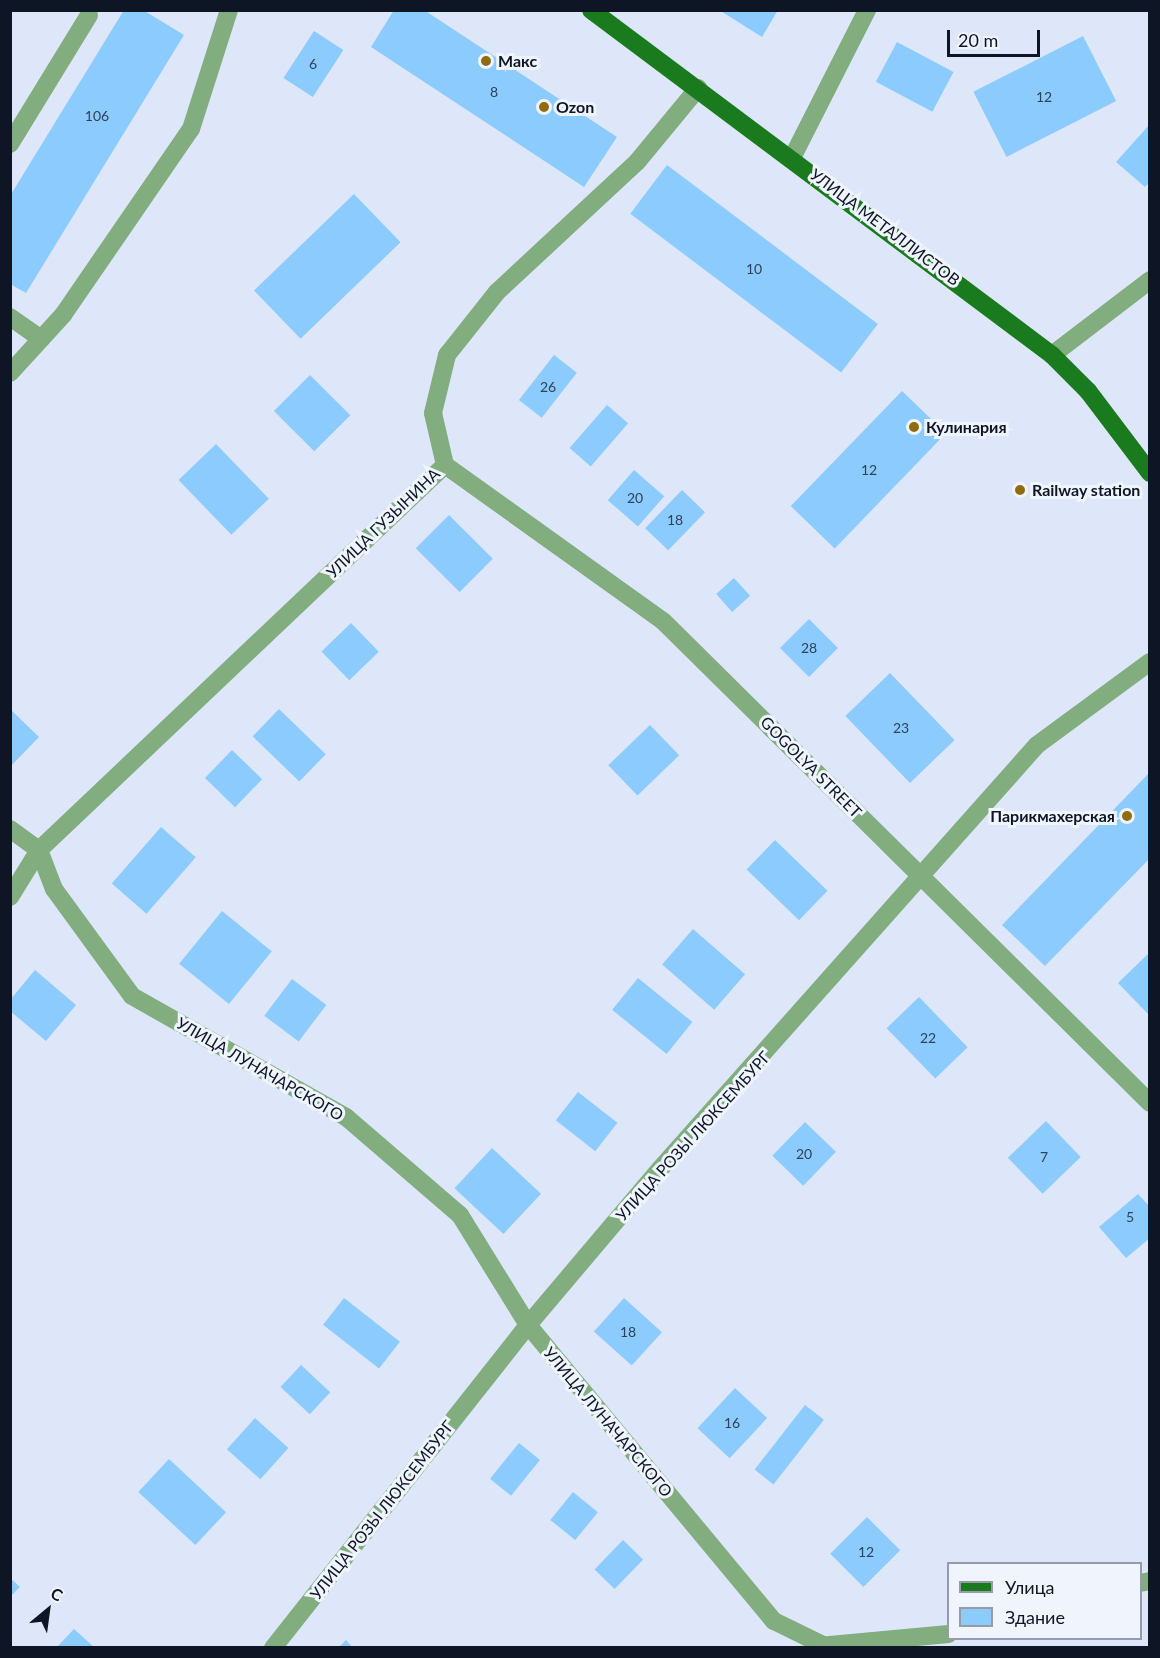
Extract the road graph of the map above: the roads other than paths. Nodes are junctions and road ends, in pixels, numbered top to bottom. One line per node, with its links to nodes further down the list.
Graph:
1 (229, 10): 10 (street)
2 (591, 10): 5 (main road, УЛИЦА МЕТАЛЛИСТОВ)
3 (867, 10): 7 (street)
4 (89, 15): 6 (street)
5 (698, 88): 7 (main road, УЛИЦА МЕТАЛЛИСТОВ); 13 (street, УЛИЦА ГУЗЫНИНА)
6 (10, 144)
7 (792, 158): 11 (main road, УЛИЦА МЕТАЛЛИСТОВ)
8 (1149, 280): 11 (street)
9 (10, 317): 10 (street)
10 (41, 339): 12 (street)
11 (1052, 355): 14 (main road, УЛИЦА МЕТАЛЛИСТОВ)
12 (10, 373)
13 (445, 465): 17 (street, УЛИЦА ГУЗЫНИНА); 18 (street, GOGOLYA STREET)
14 (1149, 473)
15 (1149, 662): 18 (street, УЛИЦА РОЗЫ ЛЮКСЕМБУРГ)
16 (10, 829): 17 (street)
17 (39, 850): 19 (street, УЛИЦА ГУЗЫНИНА); 21 (street, УЛИЦА ЛУНАЧАРСКОГО)
18 (923, 879): 20 (street, GOGOLYA STREET); 21 (street, УЛИЦА РОЗЫ ЛЮКСЕМБУРГ)
19 (10, 897)
20 (1149, 1103)
21 (528, 1325): 23 (street, УЛИЦА ЛУНАЧАРСКОГО); 24 (street, УЛИЦА РОЗЫ ЛЮКСЕМБУРГ)
22 (947, 1634): 23 (street)
23 (828, 1646): 25 (street)
24 (273, 1647)
25 (805, 1647)

